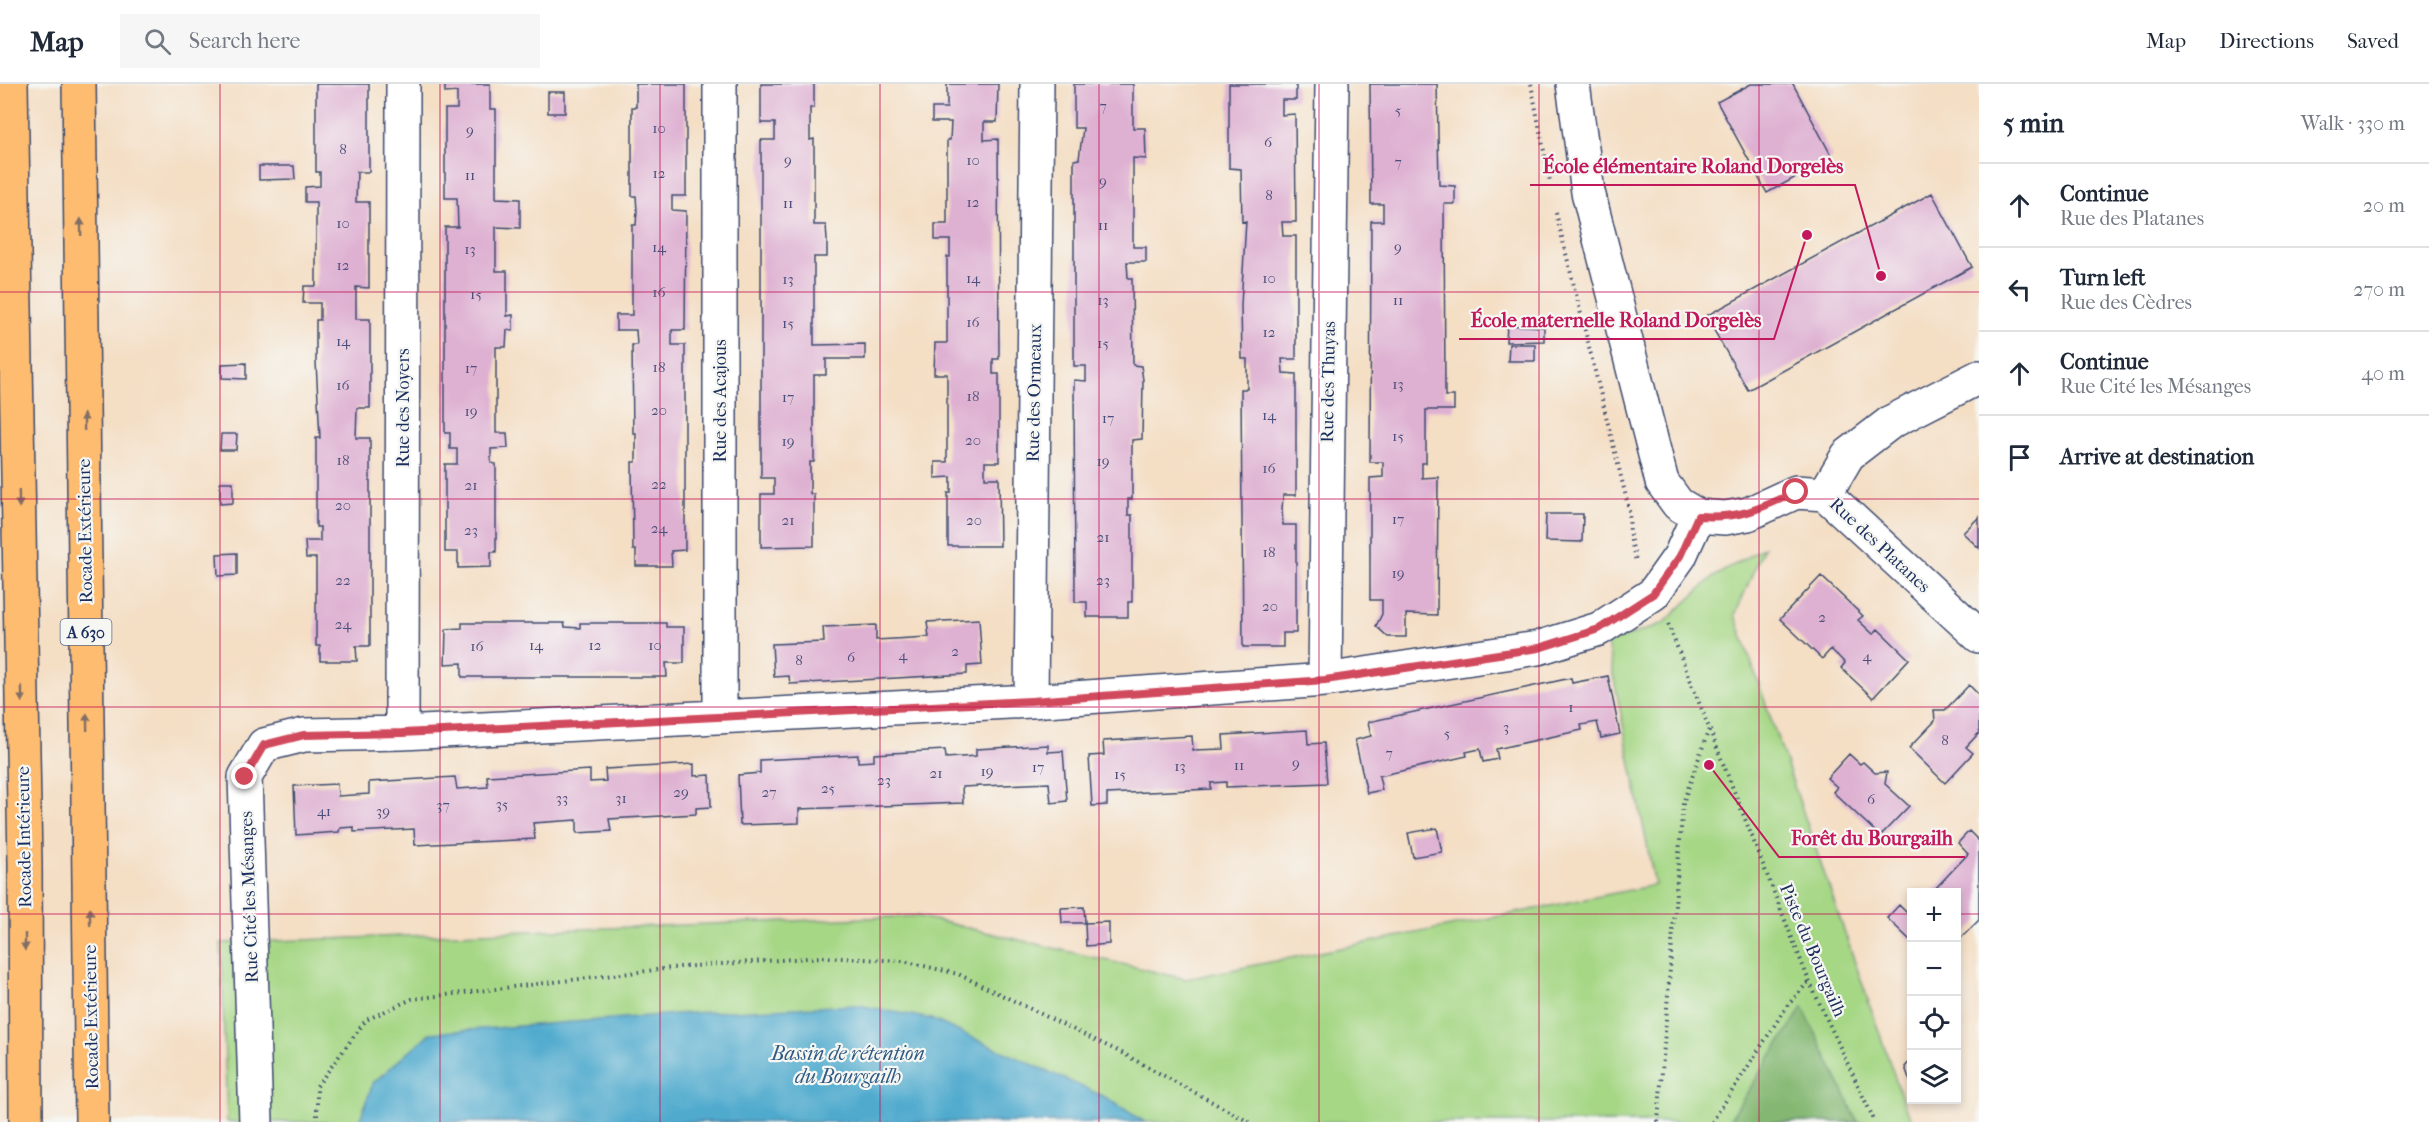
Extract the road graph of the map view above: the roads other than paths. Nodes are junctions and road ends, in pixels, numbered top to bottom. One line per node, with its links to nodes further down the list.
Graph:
1 (11, 84): 18 (highway, Rocade Intérieure, one-way to 18)
2 (79, 84): 9 (highway, Rocade Extérieure / A 630)
3 (84, 84): 9 (highway)
4 (403, 84): 17 (street, Rue des Noyers)
5 (720, 84): 16 (street, Rue des Acajous)
6 (1037, 84): 15 (street, Rue des Ormeaux)
7 (1332, 84): 14 (street, Rue des Thuyas)
8 (1573, 84): 12 (street)
9 (80, 141): 19 (highway, Rocade Extérieure / A 630, one-way to 9)
10 (1979, 377): 11 (street)
11 (1824, 494): 12 (street, Rue des Platanes); 13 (street, Rue des Platanes)
12 (1698, 516): 14 (street, Rue Cité les Mésanges)
13 (1976, 627)
14 (1325, 680): 15 (street, Rue Cité les Mésanges)
15 (1031, 701): 16 (street, Rue Cité les Mésanges)
16 (720, 717): 17 (street, Rue Cité les Mésanges)
17 (402, 733): 20 (street, Rue Cité les Mésanges)
18 (26, 1122)
19 (92, 1122)
20 (256, 1122)

